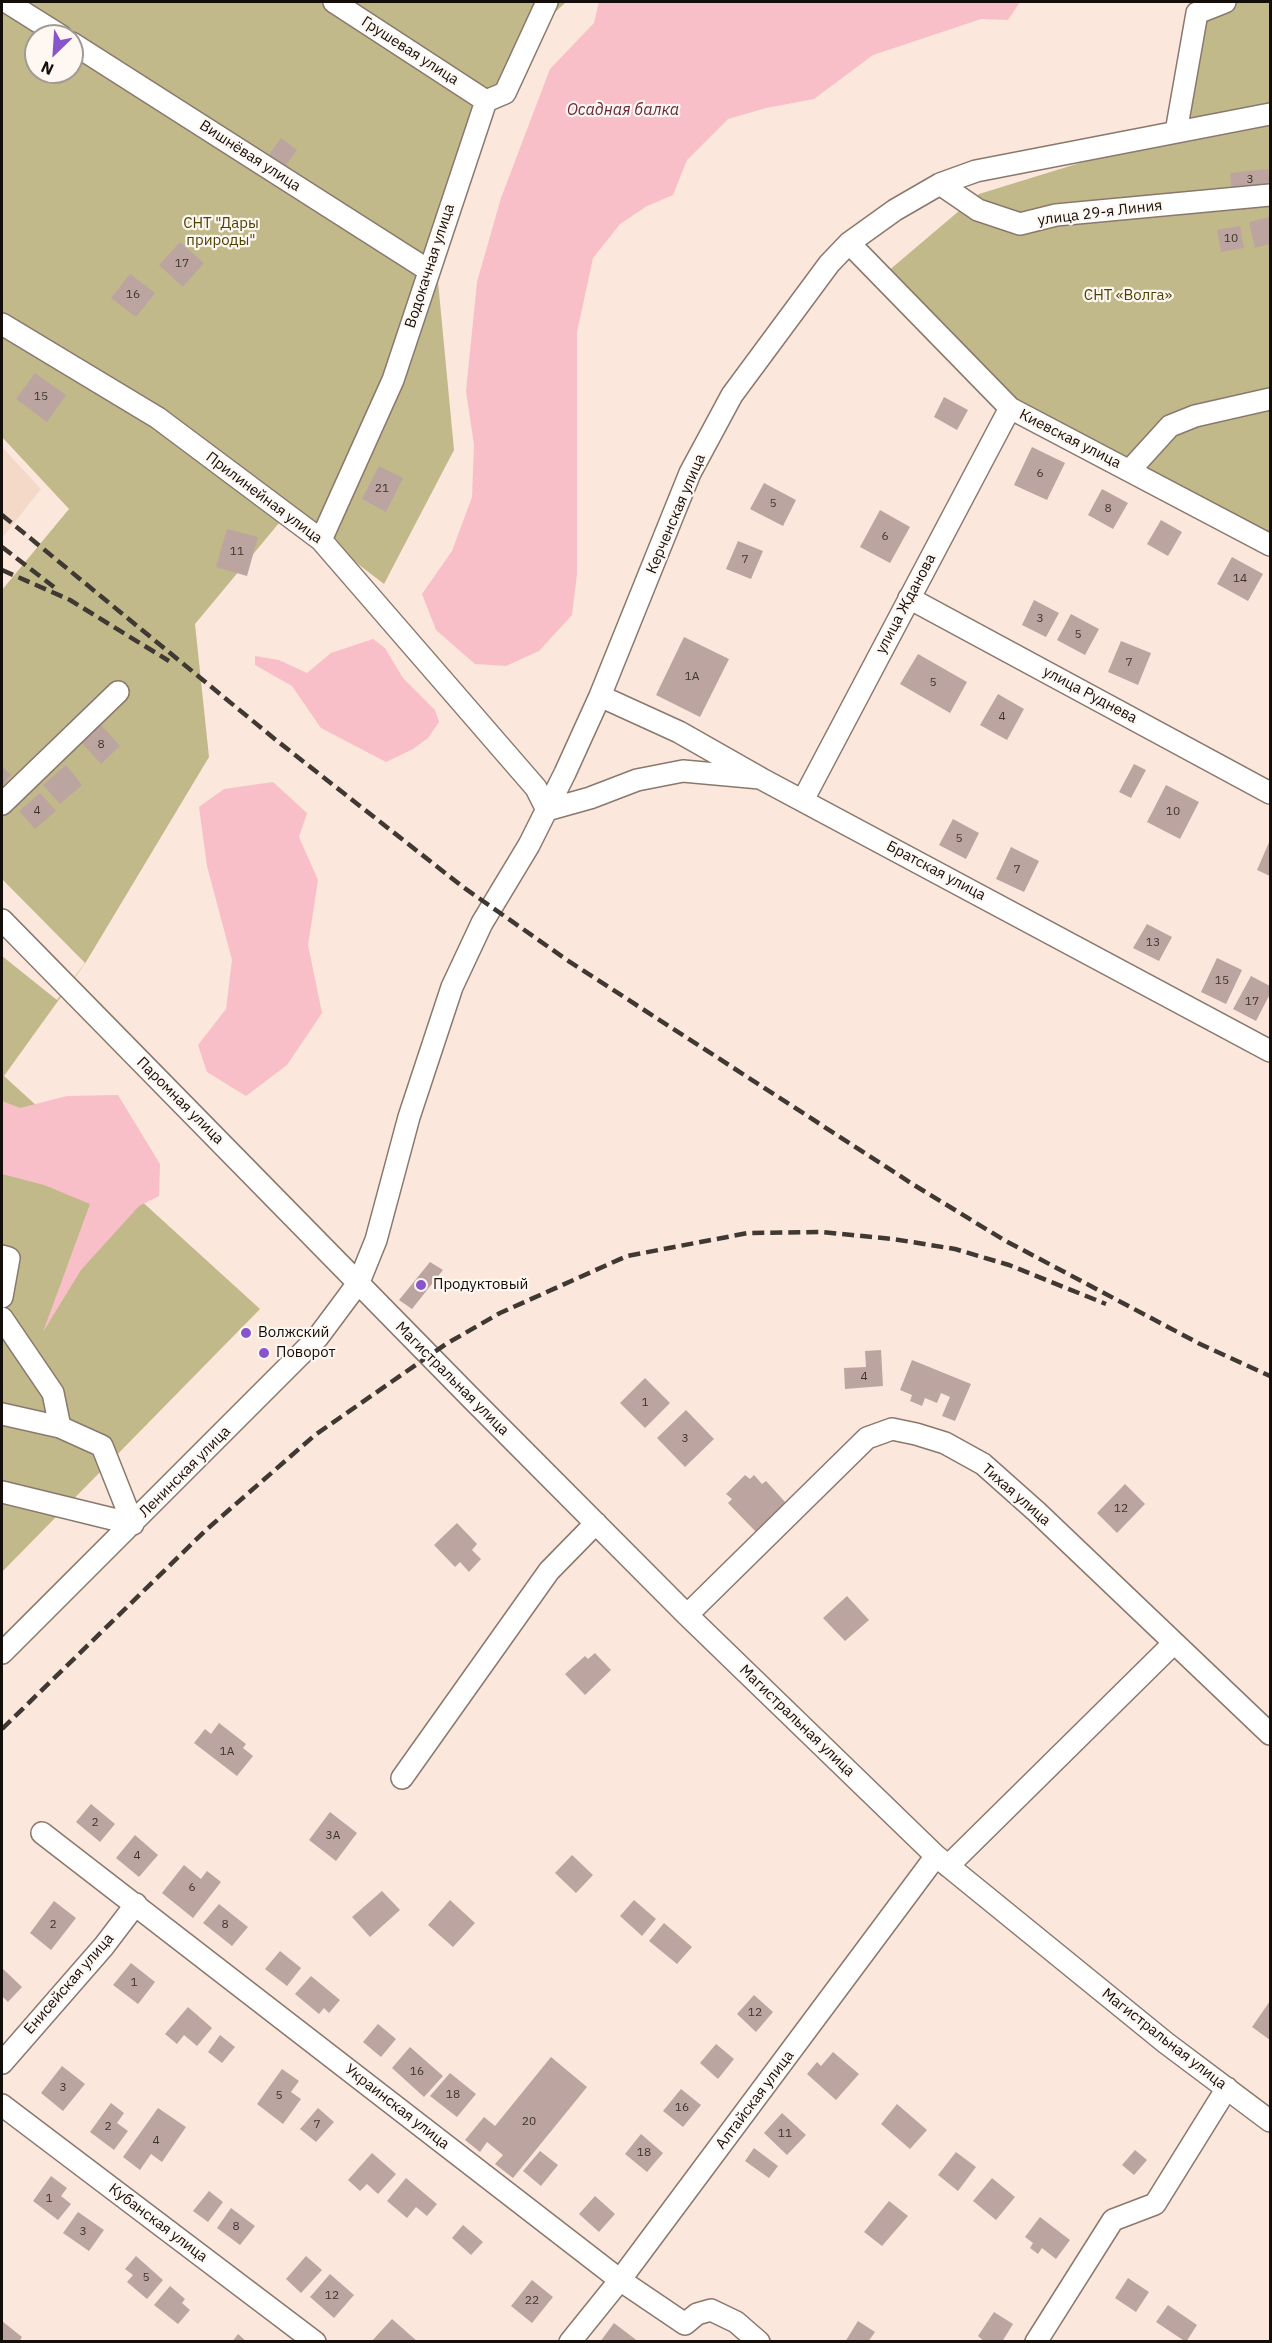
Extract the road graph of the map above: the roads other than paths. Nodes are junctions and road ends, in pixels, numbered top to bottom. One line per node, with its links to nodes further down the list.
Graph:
1 (7, 2): 5 (street)
2 (334, 2): 7 (street, Грушевая улица)
3 (547, 2): 7 (street)
4 (1225, 2): 9 (street)
5 (42, 24)
6 (84, 51): 13 (street, Вишнёвая улица)
7 (486, 101): 13 (street, Водокачная улица)
8 (1270, 114): 9 (street, Керченская улица)
9 (1176, 132): 10 (street, Керченская улица)
10 (940, 184): 11 (street, улица 29-я Линия); 12 (street, Керченская улица)
11 (1270, 195)
12 (849, 243): 16 (street, Киевская улица); 22 (street, Керченская улица)
13 (428, 270): 18 (street, Водокачная улица)
14 (2, 324): 18 (street, Прилинейная улица)
15 (1270, 399): 17 (street)
16 (1010, 408): 17 (street, Киевская улица); 20 (street, улица Жданова)
17 (1130, 470): 19 (street, Киевская улица)
18 (321, 540): 27 (street, Прилинейная улица)
19 (1270, 545)
20 (909, 598): 24 (street, улица Руднева); 25 (street, улица Жданова)
21 (118, 692): 26 (street)
22 (600, 696): 23 (street, Братская улица); 27 (street, Керченская улица)
23 (760, 778): 25 (street, Братская улица); 27 (street)
24 (1270, 793)
25 (803, 800): 30 (street, Братская улица)
26 (2, 804)
27 (547, 810): 28 (street, Керченская улица)
28 (529, 845): 32 (street, Ленинская улица)
29 (2, 920): 32 (street, Паромная улица)
30 (1270, 1051)
31 (2, 1256): 33 (street)
32 (359, 1282): 38 (street, Магистральная улица); 39 (street, Ленинская улица)
33 (2, 1297)
34 (2, 1318): 36 (street)
35 (2, 1414): 36 (street)
36 (60, 1427): 39 (street)
37 (2, 1492): 39 (street)
38 (596, 1523): 40 (street, Магистральная улица); 45 (street)
39 (133, 1524): 41 (street, Ленинская улица)
40 (687, 1615): 42 (street, Тихая улица); 47 (street, Магистральная улица)
41 (11, 1632): 43 (street, Ленинская улица)
42 (1174, 1643): 44 (street, Тихая улица); 47 (street, Алтайская улица)
43 (2, 1653)
44 (1270, 1734)
45 (402, 1778)
46 (42, 1833): 48 (street, Украинская улица)
47 (942, 1861): 50 (street, Магистральная улица); 53 (street, Алтайская улица)
48 (136, 1904): 49 (street, Енисейская улица); 53 (street, Украинская улица)
49 (2, 2063)
50 (1227, 2088): 52 (street, Магистральная улица); 57 (street)
51 (2, 2105): 54 (street, Кубанская улица)
52 (1270, 2121)
53 (620, 2280): 55 (street, Алтайская улица); 56 (street, Украинская улица)
54 (315, 2342)
55 (570, 2342)
56 (759, 2342)
57 (1036, 2342)

